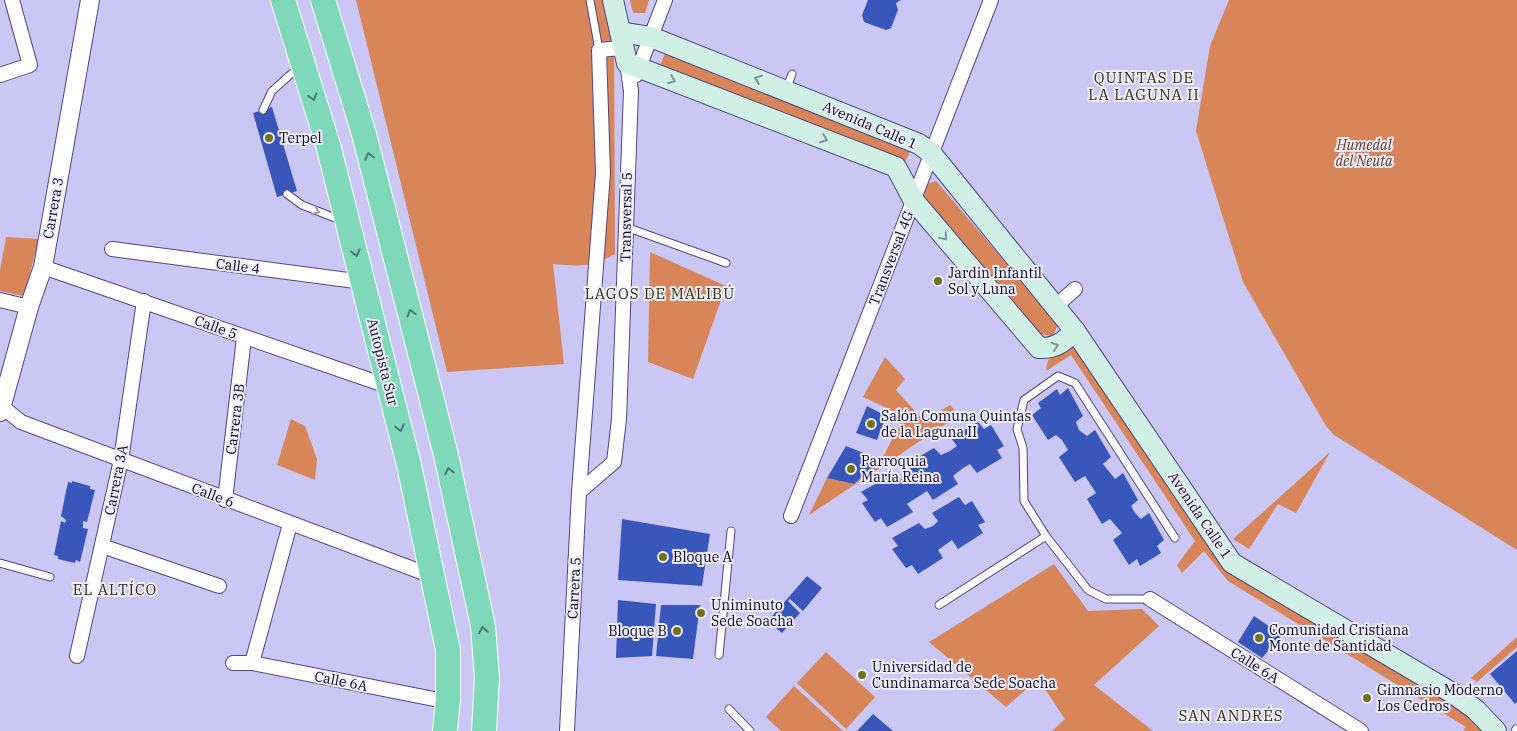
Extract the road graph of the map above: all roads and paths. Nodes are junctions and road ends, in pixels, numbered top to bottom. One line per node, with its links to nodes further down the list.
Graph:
1 (12, 0): 13 (street)
2 (90, 0): 22 (street, Carrera 3)
3 (283, 0): 12 (highway, Autopista Sur)
4 (323, 0): 52 (highway, one-way to 4)
5 (590, 0): 10 (lane)
6 (613, 0): 11 (main road)
7 (665, 0): 9 (street)
8 (991, 0): 15 (street, Transversal 4G)
9 (651, 37): 11 (main road, Avenida Calle 1); 11 (street); 15 (main road, Avenida Calle 1, one-way to 9)
10 (599, 50): 11 (street); 34 (street, Carrera 5)
11 (627, 52): 17 (main road, Avenida Calle 1, one-way to 17); 19 (street, Transversal 5)
12 (302, 64): 14 (lane); 18 (highway, Autopista Sur, one-way to 18)
13 (0, 75)
14 (263, 110)
15 (931, 153): 17 (street, Transversal 4G); 27 (main road, Avenida Calle 1)
16 (287, 194): 18 (lane, one-way to 18)
17 (914, 201): 29 (main road, Avenida Calle 1, one-way to 29); 36 (street, Transversal 4G)
18 (348, 223): 23 (highway, Autopista Sur, one-way to 23)
19 (626, 227): 21 (lane); 34 (street, Transversal 5)
20 (112, 249): 23 (street, Calle 4)
21 (726, 263)
22 (42, 267): 26 (street, Calle 5); 28 (street, Carrera 3)
23 (363, 282): 31 (highway, Autopista Sur)
24 (1076, 289): 27 (street)
25 (0, 300): 28 (street)
26 (144, 301): 30 (street, Calle 5); 33 (street, Carrera 3A)
27 (1056, 306): 29 (main road, Avenida Calle 1)
28 (29, 307): 32 (street, Carrera 3)
29 (1075, 331): 61 (main road, Avenida Calle 1)
30 (244, 338): 31 (street, Calle 5); 35 (street, Carrera 3B)
31 (390, 387): 43 (highway, Autopista Sur, one-way to 43)
32 (0, 408): 33 (street, Calle 6)
33 (121, 460): 35 (street, Calle 6); 41 (street, Carrera 3A)
34 (579, 492): 58 (street, Carrera 5)
35 (225, 500): 37 (street, Calle 6)
36 (791, 516)
37 (290, 524): 43 (street, Calle 6); 51 (street)
38 (731, 530): 48 (lane)
39 (1046, 536): 40 (lane); 46 (lane); 47 (lane)
40 (1175, 538)
41 (102, 546): 45 (street); 49 (street, Carrera 3A)
42 (0, 563): 44 (lane)
43 (432, 576): 53 (highway, Autopista Sur)
44 (50, 577)
45 (219, 586)
46 (1150, 599): 60 (street, Calle 6A)
47 (939, 605)
48 (719, 655)
49 (77, 656)
50 (233, 663): 51 (street, Calle 6A)
51 (252, 663): 53 (street, Calle 6A)
52 (487, 678): 56 (highway); 57 (highway)
53 (448, 699): 55 (highway, Autopista Sur)
54 (729, 709): 59 (lane)
55 (445, 731)
56 (484, 731)
57 (500, 731)
58 (567, 731)
59 (750, 731)
60 (1361, 731)
61 (1496, 731)

